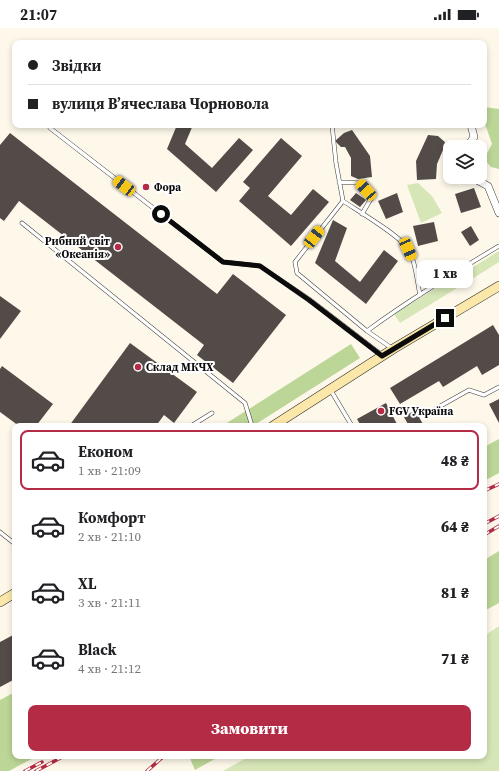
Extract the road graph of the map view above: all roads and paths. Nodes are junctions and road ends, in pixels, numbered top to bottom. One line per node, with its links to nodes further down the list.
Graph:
1 (50, 128): 16 (lane)
2 (332, 128): 5 (lane)
3 (472, 128): 4 (street)
4 (472, 140)
5 (340, 182): 7 (lane); 9 (lane)
6 (484, 184): 8 (street)
7 (343, 201): 9 (lane); 14 (lane)
8 (499, 213)
9 (362, 214): 13 (lane)
10 (22, 223): 22 (lane)
11 (499, 246): 13 (lane)
12 (499, 286): 15 (main road)
13 (420, 295): 14 (lane)
14 (367, 331): 15 (lane)
15 (393, 349): 16 (main road)
16 (382, 356): 18 (main road)
17 (499, 387): 20 (lane)
18 (330, 388): 23 (main road); 24 (lane)
19 (212, 413): 21 (lane)
20 (428, 413)
21 (196, 423)
22 (251, 423)
23 (278, 423)
24 (350, 423)
25 (0, 532): 26 (lane)
26 (12, 542)
27 (12, 595): 28 (main road)
28 (0, 602)

